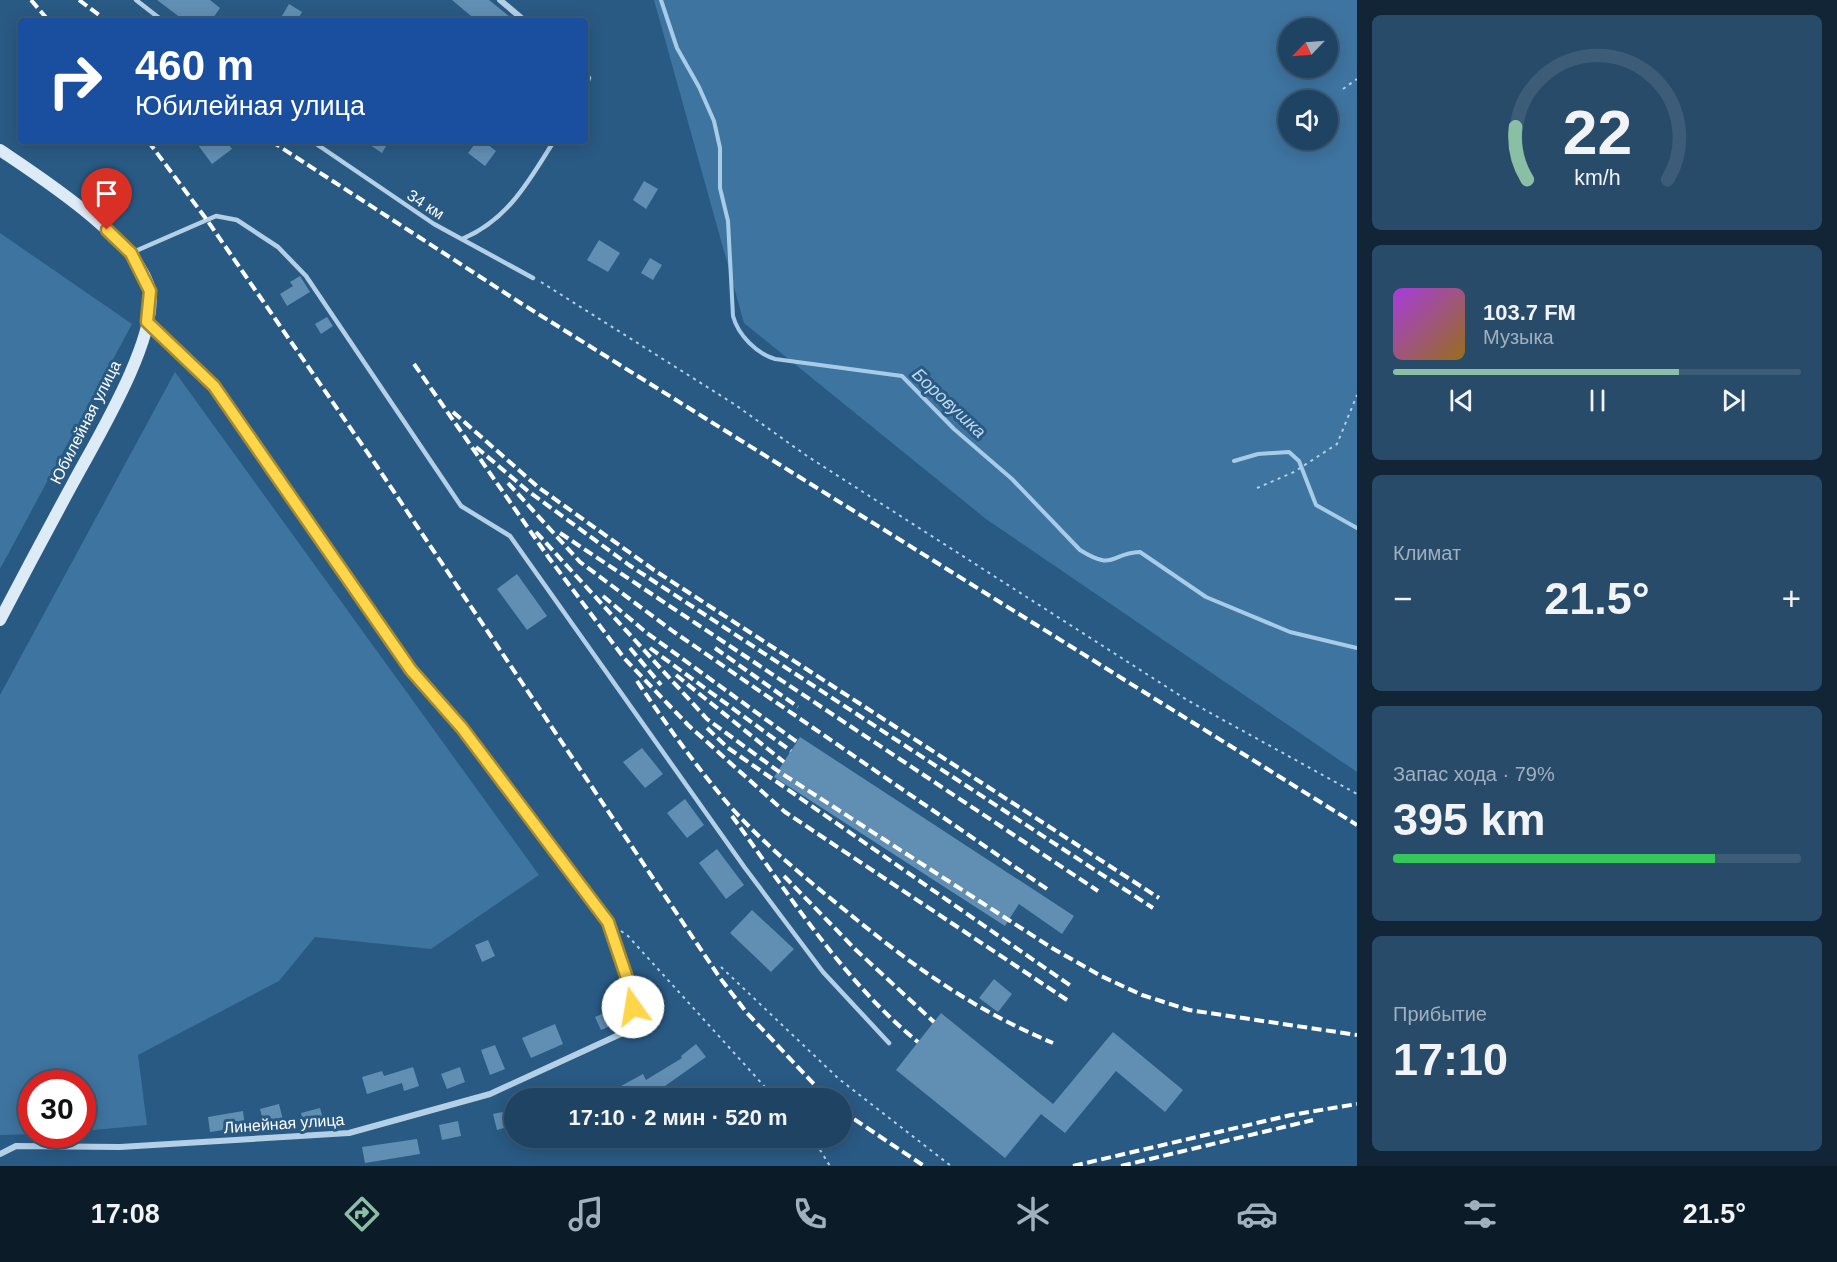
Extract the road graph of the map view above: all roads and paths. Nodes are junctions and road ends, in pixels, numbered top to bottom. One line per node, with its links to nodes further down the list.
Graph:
1 (136, 0): 3 (lane)
2 (500, 0): 4 (street)
3 (159, 18)
4 (521, 18)
5 (1357, 79): 6 (path)
6 (1343, 89)
7 (316, 144): 10 (lane, 34 км)
8 (552, 144): 10 (lane)
9 (0, 150): 11 (main road, Юбилейная улица)
10 (462, 239): 12 (lane, 34 км)
11 (131, 253): 13 (main road, Юбилейная улица); 20 (lane)
12 (533, 278): 17 (path)
13 (147, 322): 16 (main road, Юбилейная улица); 18 (street)
14 (1357, 395): 15 (path)
15 (1257, 488)
16 (0, 620)
17 (1357, 794)
18 (608, 922): 21 (path); 23 (street, Линейная улица)
19 (721, 967): 25 (path)
20 (889, 1043)
21 (766, 1088)
22 (819, 1148): 24 (path)
23 (0, 1154)
24 (830, 1166)
25 (951, 1166)

